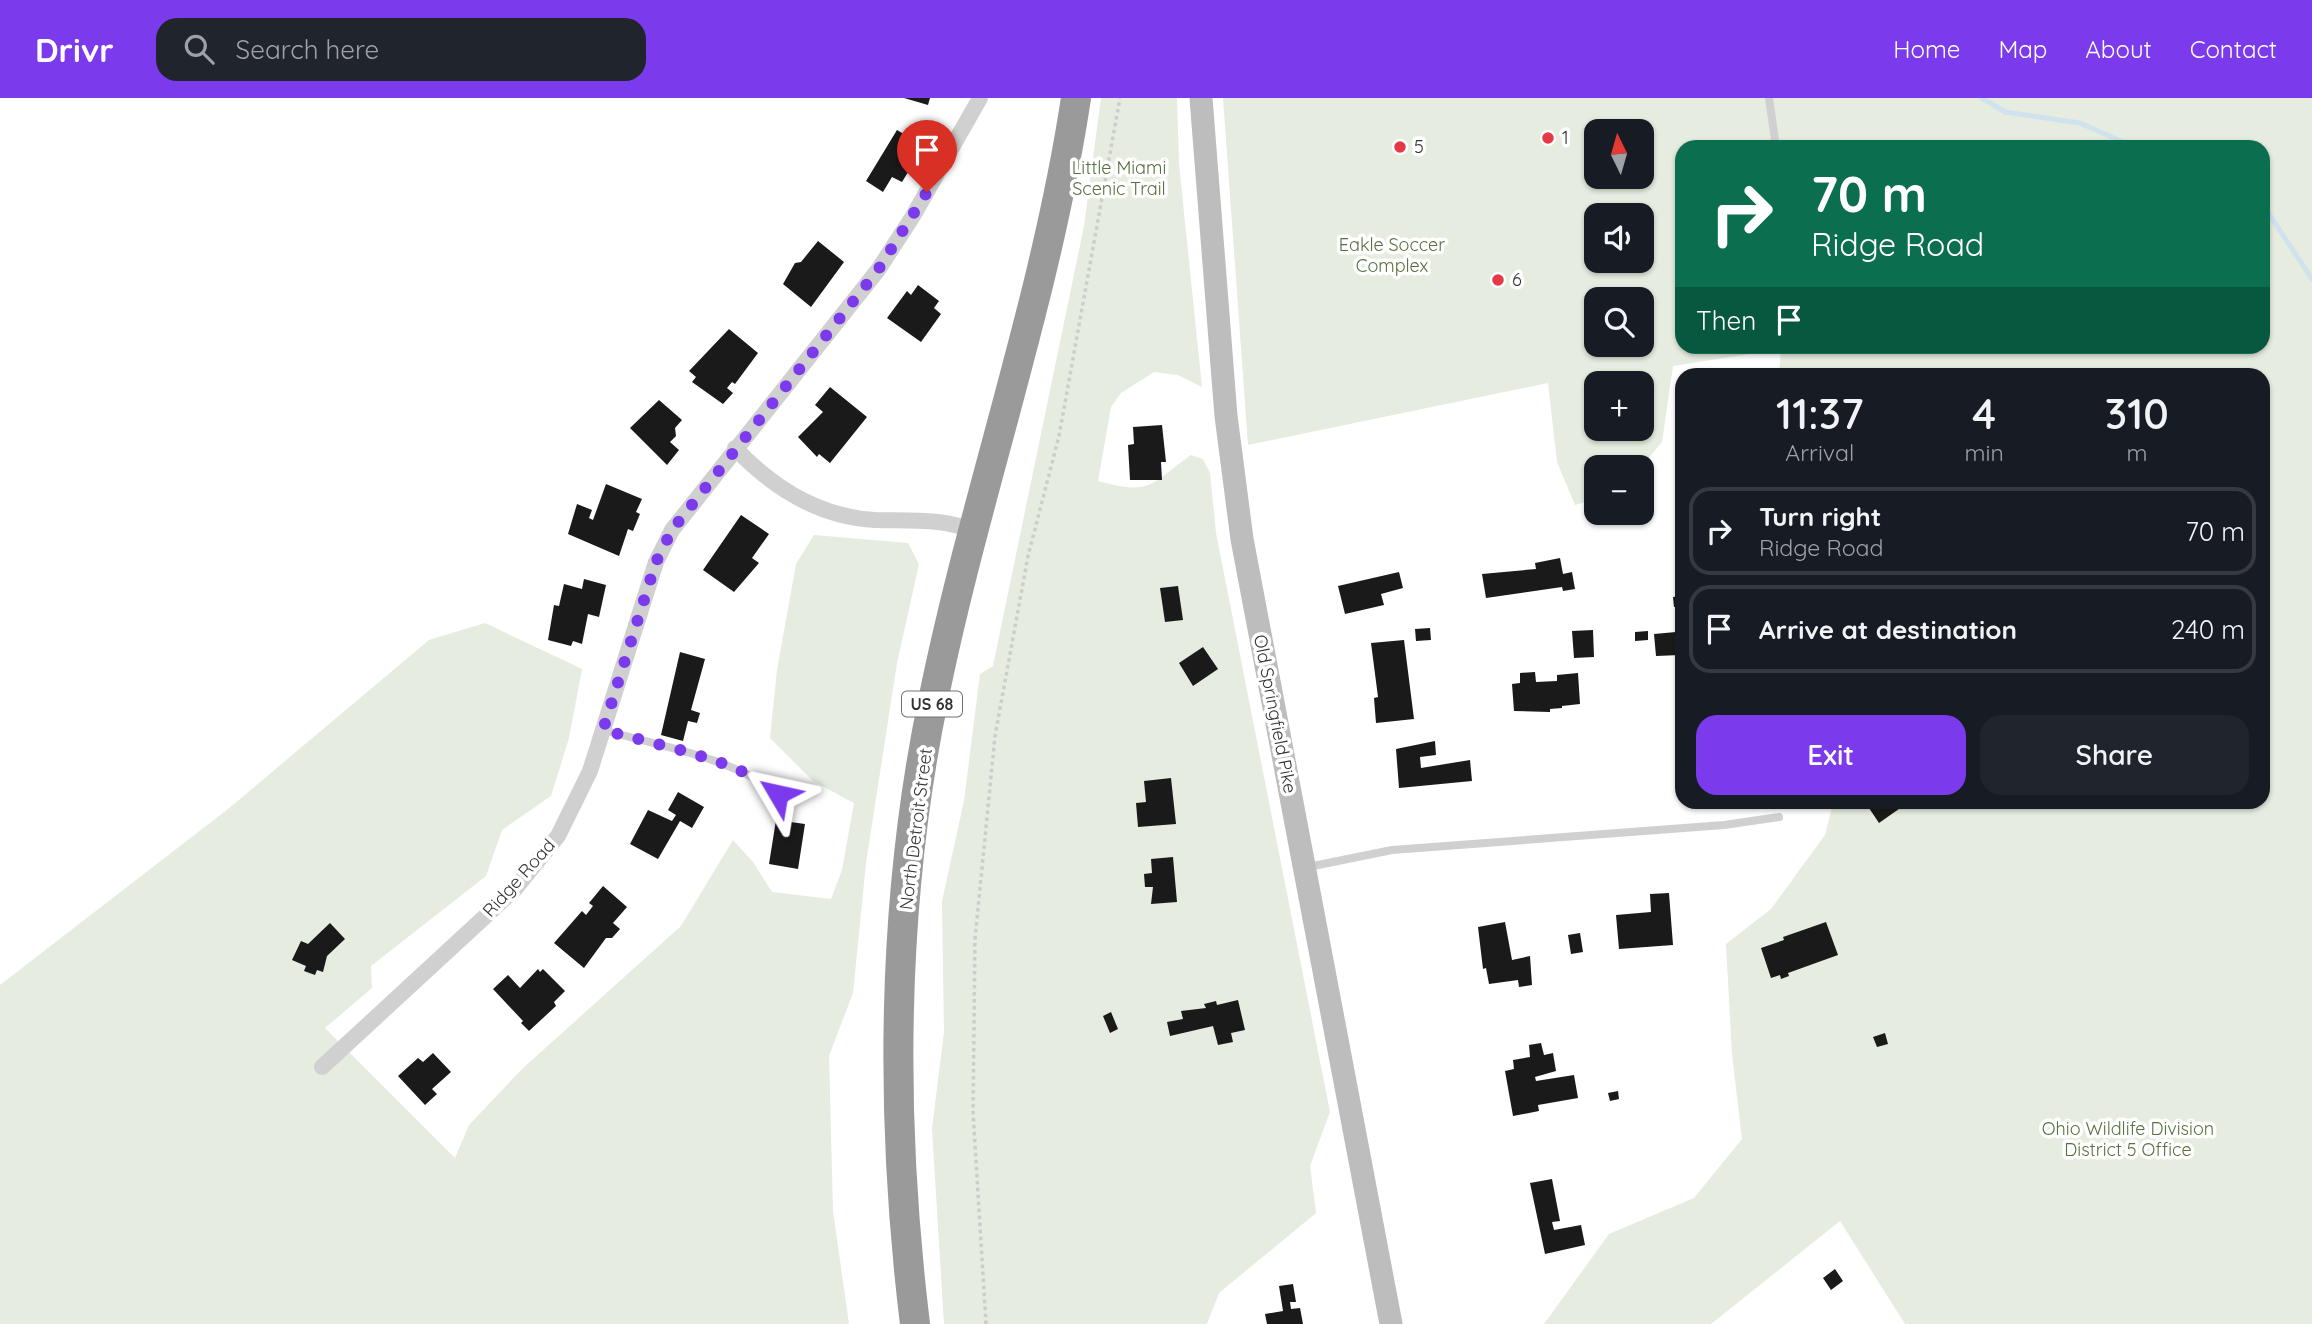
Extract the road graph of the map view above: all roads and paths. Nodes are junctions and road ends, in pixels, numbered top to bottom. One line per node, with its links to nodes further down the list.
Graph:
1 (1076, 98): 8 (highway, North Detroit Street / US 68)
2 (1121, 98): 15 (path)
3 (1200, 98): 12 (street, Old Springfield Pike)
4 (1769, 98): 6 (lane)
5 (975, 102): 7 (street, Ridge Road)
6 (1775, 140)
7 (735, 448): 8 (street); 9 (street, Ridge Road)
8 (975, 531): 14 (highway, North Detroit Street / US 68)
9 (603, 730): 10 (lane); 13 (street, Ridge Road)
10 (778, 794)
11 (1779, 817): 12 (lane)
12 (1305, 867): 16 (street, Old Springfield Pike)
13 (322, 1067)
14 (915, 1324)
15 (986, 1324)
16 (1391, 1324)

